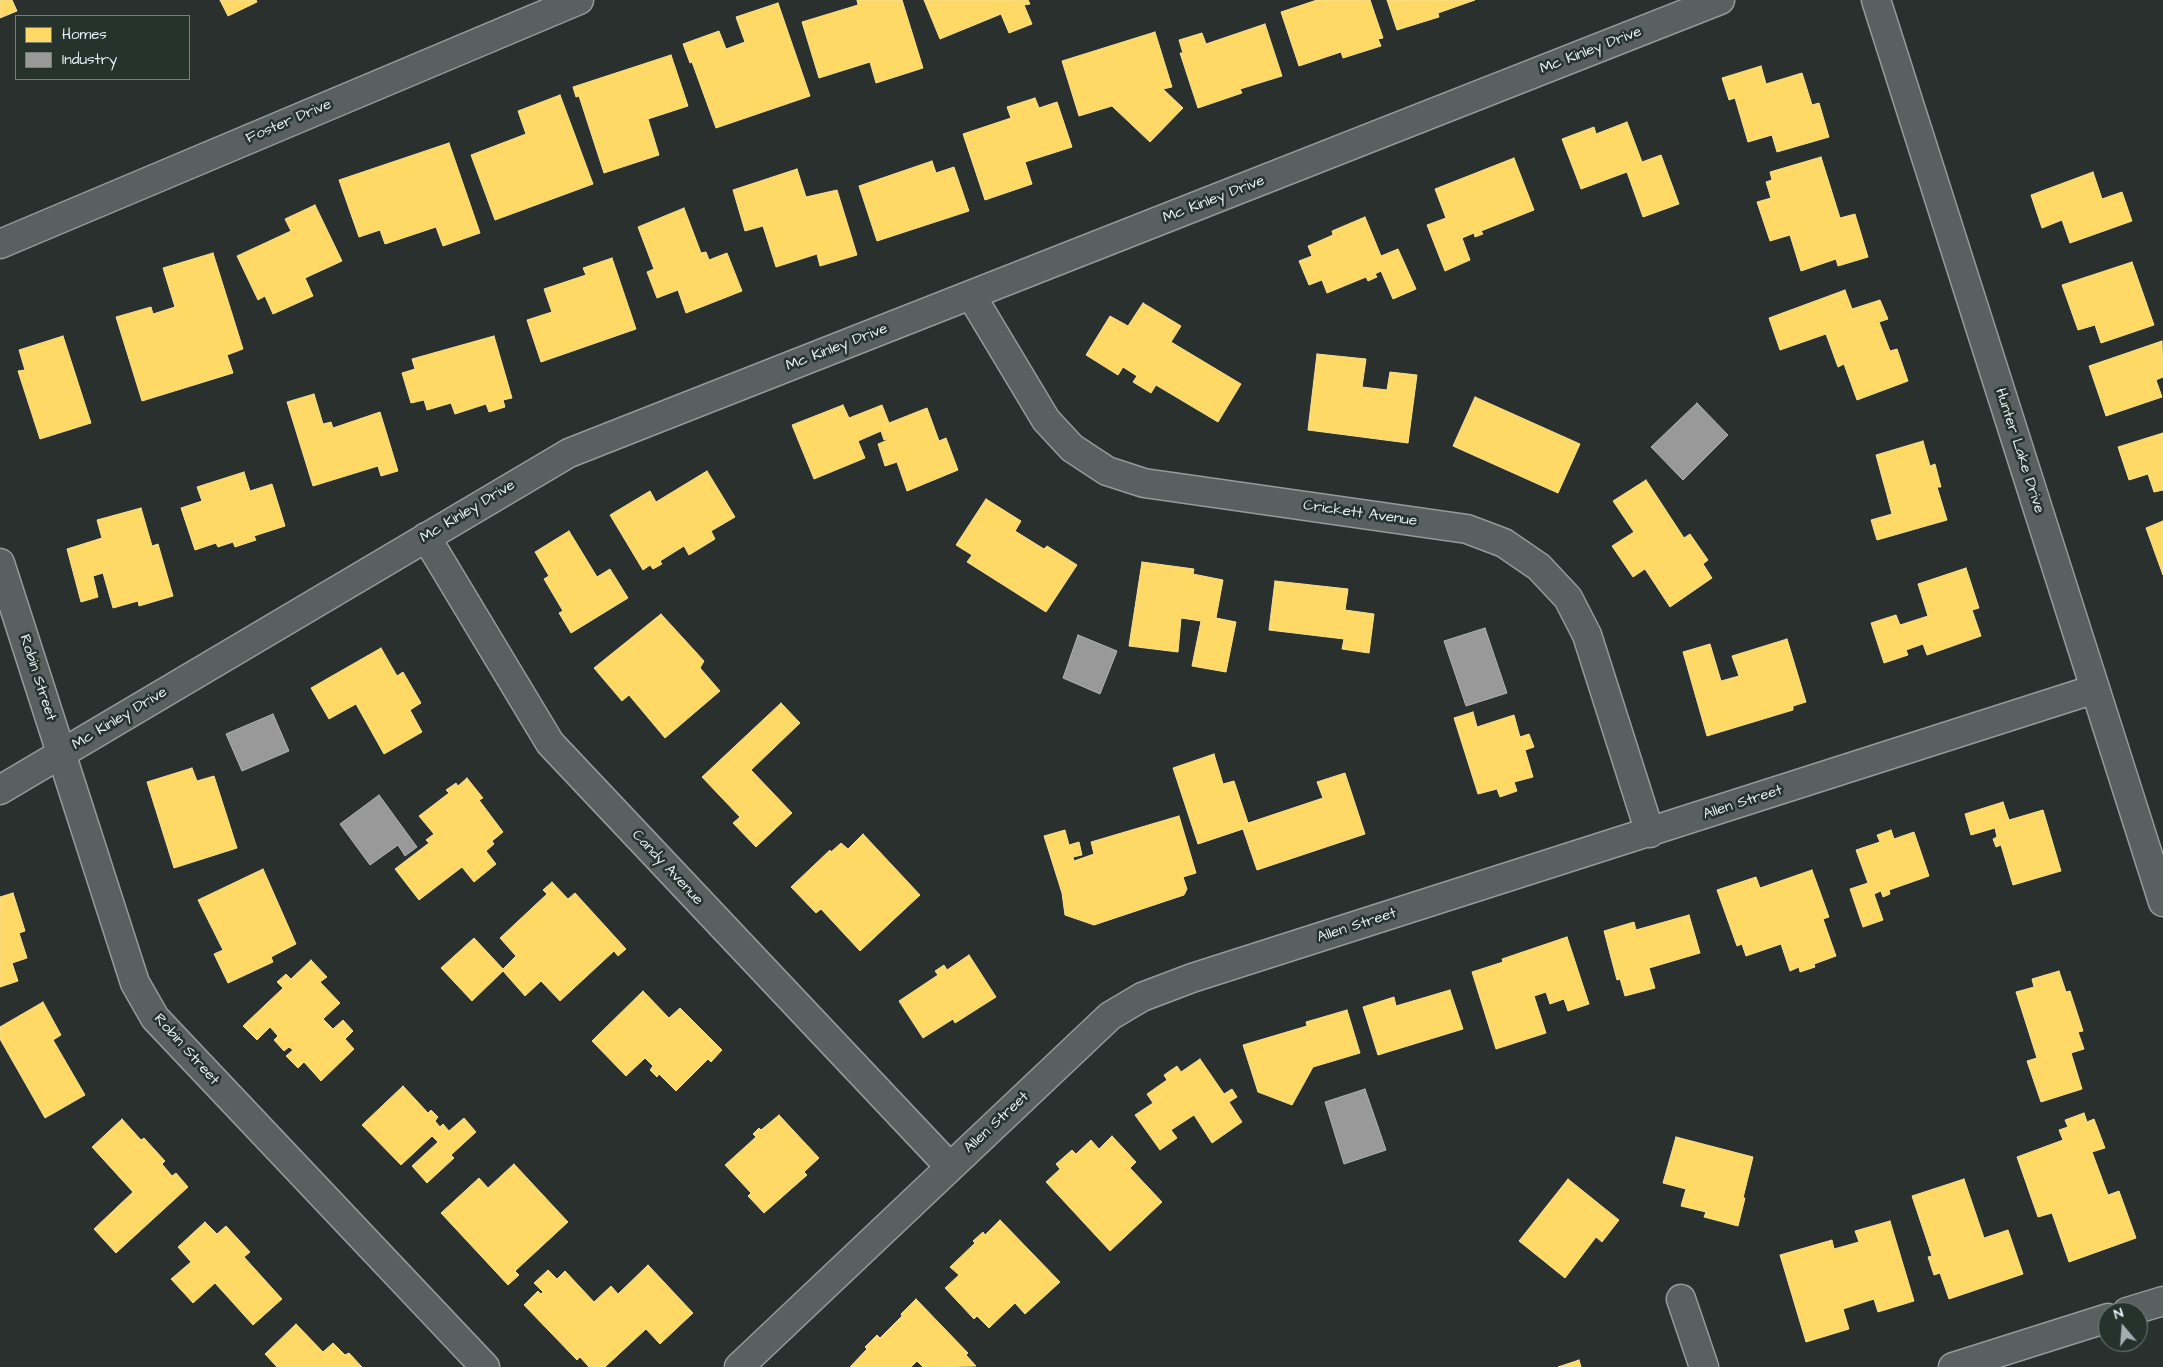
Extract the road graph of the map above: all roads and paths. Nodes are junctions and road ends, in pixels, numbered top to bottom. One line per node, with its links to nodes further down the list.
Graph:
1 (579, 0): 4 (street, Foster Drive)
2 (1720, 0): 5 (street, Mc Kinley Drive)
3 (1876, 0): 8 (street, Hunter Lake Drive)
4 (0, 244)
5 (971, 295): 6 (street, Mc Kinley Drive); 11 (street, Crickett Avenue)
6 (426, 537): 9 (street, Mc Kinley Drive); 13 (street, Candy Avenue)
7 (0, 563): 9 (street, Robin Street)
8 (2095, 689): 11 (street, Allen Street); 12 (street, Hunter Lake Drive)
9 (61, 754): 10 (street, Mc Kinley Drive); 18 (street, Robin Street)
10 (0, 790)
11 (1650, 833): 13 (street, Allen Street)
12 (2163, 902)
13 (950, 1167): 19 (street, Allen Street)
14 (1682, 1299): 20 (street)
15 (2163, 1301): 16 (street)
16 (2148, 1306)
17 (2098, 1321): 21 (street)
18 (485, 1367)
19 (739, 1367)
20 (1704, 1367)
21 (1953, 1367)

